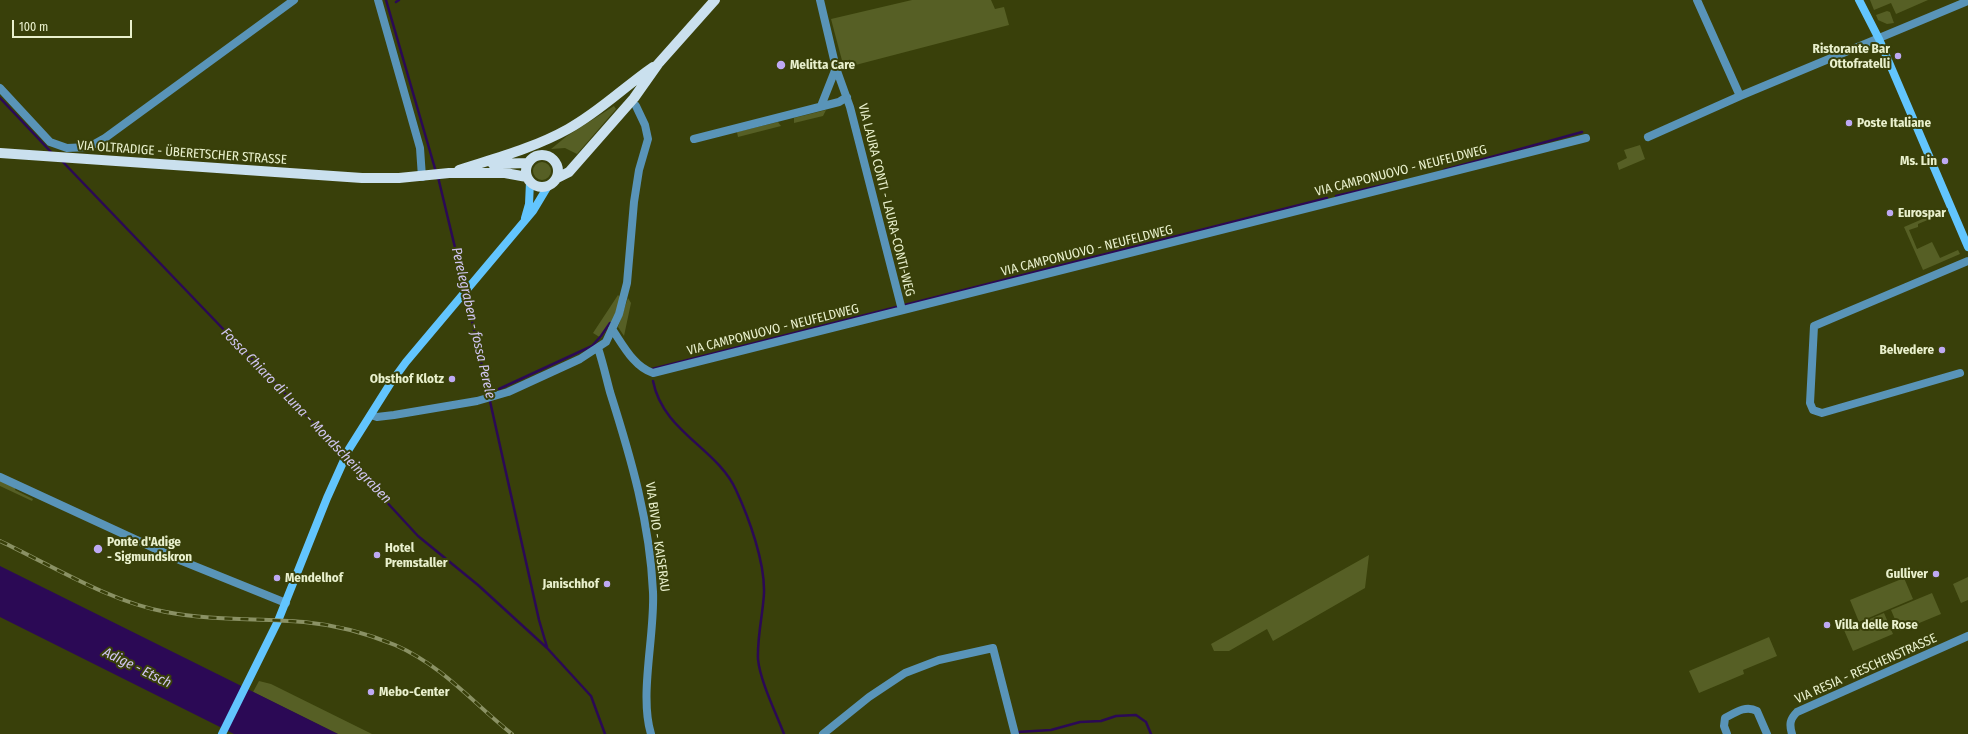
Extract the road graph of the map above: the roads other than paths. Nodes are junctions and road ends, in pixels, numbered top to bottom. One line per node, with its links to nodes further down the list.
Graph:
1 (294, 0): 11 (street)
2 (378, 0): 25 (street)
3 (715, 0): 9 (main road)
4 (820, 0): 10 (street, VIA LAURA CONTI - LAURA-CONTI-WEG)
5 (1697, 0): 12 (street)
6 (1859, 0): 8 (main road)
7 (1968, 1): 8 (street)
8 (1879, 39): 12 (street); 30 (main road)
9 (658, 64): 16 (main road); 26 (main road)
10 (836, 68): 13 (street, VIA LAURA CONTI - LAURA-CONTI-WEG); 15 (street)
11 (0, 88)
12 (1740, 96): 17 (street)
13 (847, 97): 15 (street, VIA LAURA CONTI - LAURA-CONTI-WEG); 33 (street, VIA LAURA CONTI - LAURA-CONTI-WEG)
14 (636, 106): 34 (street)
15 (821, 106): 19 (street, VIA LAURA CONTI - LAURA-CONTI-WEG)
16 (568, 129): 21 (main road); 23 (main road)
17 (1648, 137)
18 (1586, 138): 33 (street, VIA CAMPONUOVO - NEUFELDWEG)
19 (694, 139)
20 (0, 153): 25 (main road, VIA OLTRADIGE - ÜBERETSCHER STRASSE)
21 (543, 155): 22 (main road); 26 (main road)
22 (528, 163): 23 (main road); 27 (main road)
23 (459, 170): 24 (main road)
24 (447, 173): 25 (main road, VIA OLTRADIGE - ÜBERETSCHER STRASSE); 27 (main road)
25 (427, 176)
26 (557, 178): 28 (main road)
27 (529, 179): 28 (main road); 29 (main road)
28 (548, 186): 29 (main road)
29 (524, 222): 37 (main road)
30 (1966, 234): 31 (main road)
31 (1968, 247)
32 (1968, 261): 36 (street)
33 (901, 306): 34 (street, VIA CAMPONUOVO - NEUFELDWEG)
34 (612, 329): 35 (street)
35 (598, 348): 37 (street); 42 (street, VIA BIVIO - KAISERAU)
36 (1960, 373)
37 (371, 415): 39 (main road)
38 (0, 477): 39 (street)
39 (286, 603): 41 (main road)
40 (1968, 636): 47 (street, VIA RESIA - RESCHENSTRASSE)
41 (222, 734)
42 (651, 734)
43 (823, 734): 44 (street)
44 (1015, 734)
45 (1727, 734): 46 (street)
46 (1768, 734)
47 (1792, 734)

